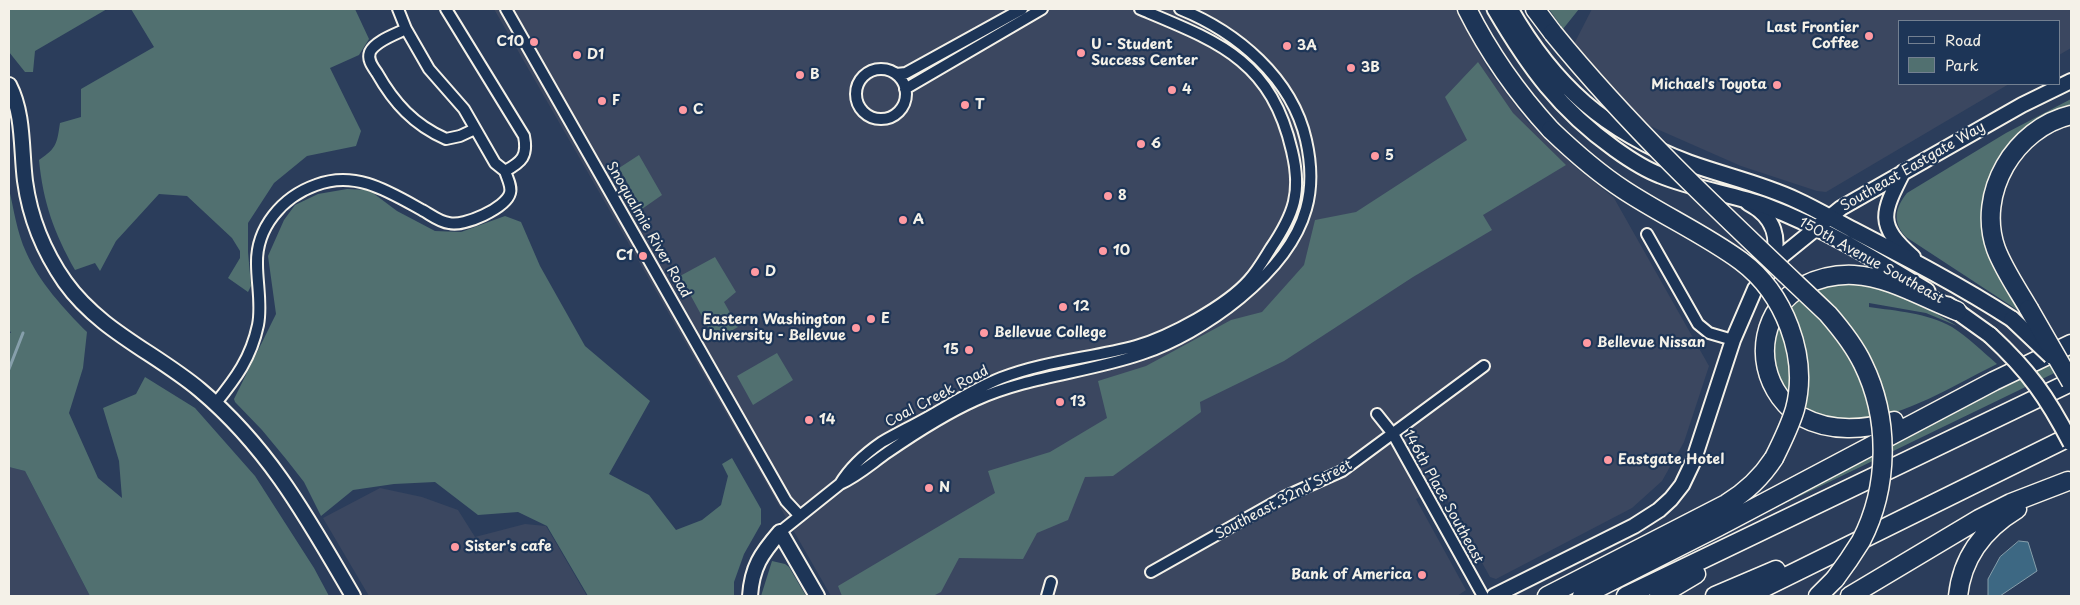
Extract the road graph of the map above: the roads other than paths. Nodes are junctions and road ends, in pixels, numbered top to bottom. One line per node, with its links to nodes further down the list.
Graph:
1 (398, 9): 12 (street)
2 (446, 9): 19 (street)
3 (506, 9): 42 (street, Snoqualmie River Road)
4 (1022, 9): 13 (street)
5 (1042, 9): 16 (street)
6 (1140, 9): 41 (street, Coal Creek Road)
7 (1180, 9): 41 (street, Coal Creek Road)
8 (1468, 9): 54 (highway, bridge)
9 (1495, 9): 21 (main road, 150th Avenue Southeast)
10 (1510, 9): 22 (main road, 150th Avenue Southeast)
11 (1535, 9): 60 (highway, bridge)
12 (406, 29): 18 (street); 18 (street)
13 (896, 74): 16 (street); 16 (street)
14 (2071, 80): 20 (main road, Southeast Eastgate Way)
15 (9, 85): 33 (main road)
16 (905, 89)
17 (2071, 115): 32 (highway, bridge)
18 (475, 130): 19 (street)
19 (505, 171): 33 (street)
20 (1903, 172): 22 (main road, Southeast Eastgate Way); 25 (main road)
21 (1736, 197): 23 (main road, 150th Avenue Southeast); 26 (main road)
22 (1829, 218): 23 (main road, Southeast Eastgate Way); 25 (main road, 150th Avenue Southeast)
23 (1815, 229): 26 (main road, Southeast Eastgate Way); 27 (main road, 150th Avenue Southeast)
24 (1647, 234): 28 (street)
25 (1921, 265): 32 (main road, 150th Avenue Southeast, bridge)
26 (1770, 269): 28 (main road, Southeast Eastgate Way)
27 (1957, 311): 35 (highway); 38 (main road, 150th Avenue Southeast, bridge)
28 (1733, 340): 53 (main road, Southeast Eastgate Way)
29 (2071, 344): 31 (highway)
30 (1484, 366): 36 (street, Southeast 32nd Street)
31 (1994, 381): 35 (highway); 45 (highway)
32 (2071, 382): 44 (highway)
33 (215, 404): 48 (main road)
34 (1377, 414): 36 (street, 146th Place Southeast)
35 (1904, 418): 45 (highway)
36 (1392, 434): 46 (street, Southeast 32nd Street); 52 (street, 146th Place Southeast)
37 (2071, 436): 39 (highway)
38 (2071, 443)
39 (1993, 473): 58 (highway); 59 (highway)
40 (2069, 480): 61 (highway); 62 (highway)
41 (840, 484): 42 (street, Coal Creek Road)
42 (799, 515): 43 (street, Coal Creek Road)
43 (780, 532): 49 (main road); 50 (main road)
44 (1735, 544): 56 (highway); 57 (highway)
45 (1642, 564): 55 (highway)
46 (1151, 572)
47 (1051, 582): 51 (street)
48 (352, 596)
49 (750, 596)
50 (817, 596)
51 (1047, 596)
52 (1483, 596)
53 (1494, 596)
54 (1546, 596)
55 (1582, 596)
56 (1626, 596)
57 (1659, 596)
58 (1715, 596)
59 (1747, 596)
60 (1818, 596)
61 (1850, 596)
62 (1958, 596)

